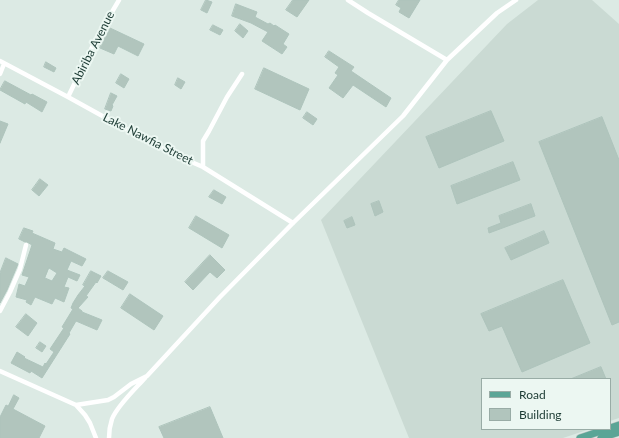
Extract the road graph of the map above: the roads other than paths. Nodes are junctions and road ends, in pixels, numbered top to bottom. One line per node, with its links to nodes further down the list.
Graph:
1 (118, 0): 8 (street, Abiriba Avenue)
2 (348, 0): 4 (street)
3 (516, 0): 4 (street)
4 (448, 60): 10 (street)
5 (2, 63): 6 (street); 8 (street, Lake Nawfia Street)
6 (0, 74)
7 (242, 74): 9 (street)
8 (68, 97): 9 (street, Lake Nawfia Street)
9 (203, 167): 10 (street, Lake Nawfia Street)
10 (293, 223): 14 (street)
11 (26, 245): 12 (street)
12 (0, 311)
13 (0, 371): 15 (street)
14 (147, 376): 15 (street); 19 (street)
15 (76, 405): 18 (street)
16 (603, 430): 20 (main road)
17 (619, 432): 21 (main road)
18 (96, 438)
19 (109, 438)
20 (580, 438)
21 (601, 438)

